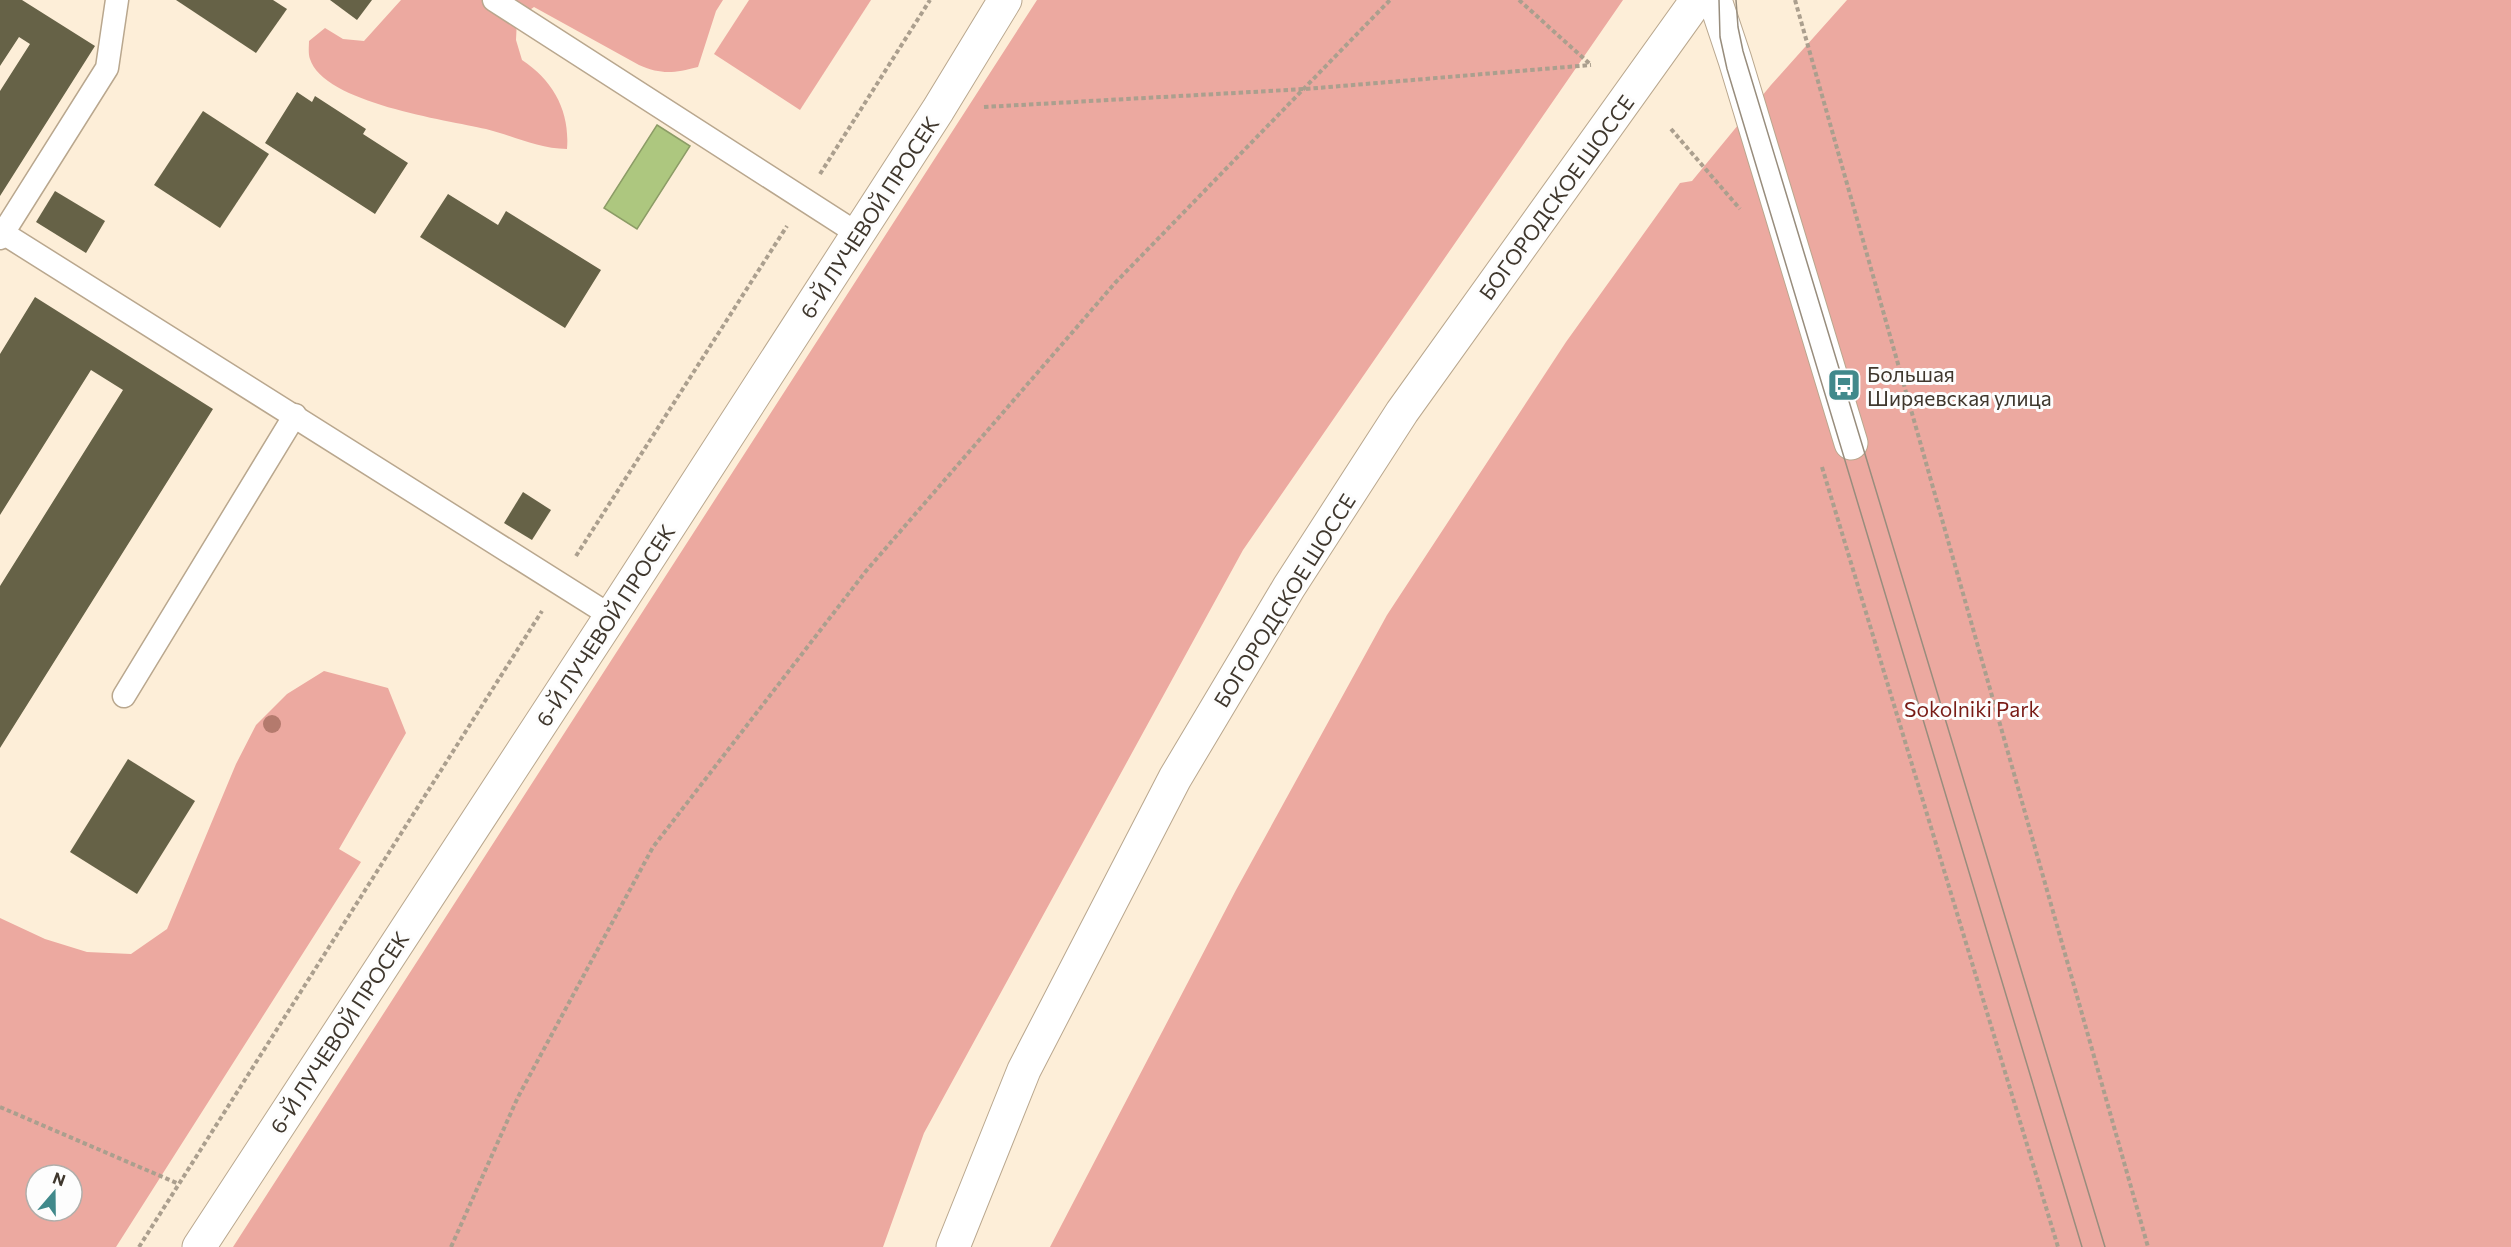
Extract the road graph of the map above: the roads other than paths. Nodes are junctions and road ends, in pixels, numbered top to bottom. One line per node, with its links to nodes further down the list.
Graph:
1 (117, 0): 7 (lane)
2 (494, 0): 6 (lane)
3 (1005, 0): 6 (street, 6-Й ЛУЧЕВОЙ ПРОСЕК)
4 (1697, 0): 13 (street, БОГОРОДСКОЕ ШОССЕ)
5 (1714, 0): 9 (street)
6 (858, 234): 10 (street, 6-Й ЛУЧЕВОЙ ПРОСЕК)
7 (2, 235): 8 (lane)
8 (295, 415): 10 (lane); 11 (lane)
9 (1851, 443)
10 (611, 616): 12 (street, 6-Й ЛУЧЕВОЙ ПРОСЕК)
11 (124, 696)
12 (199, 1247)
13 (953, 1247)

